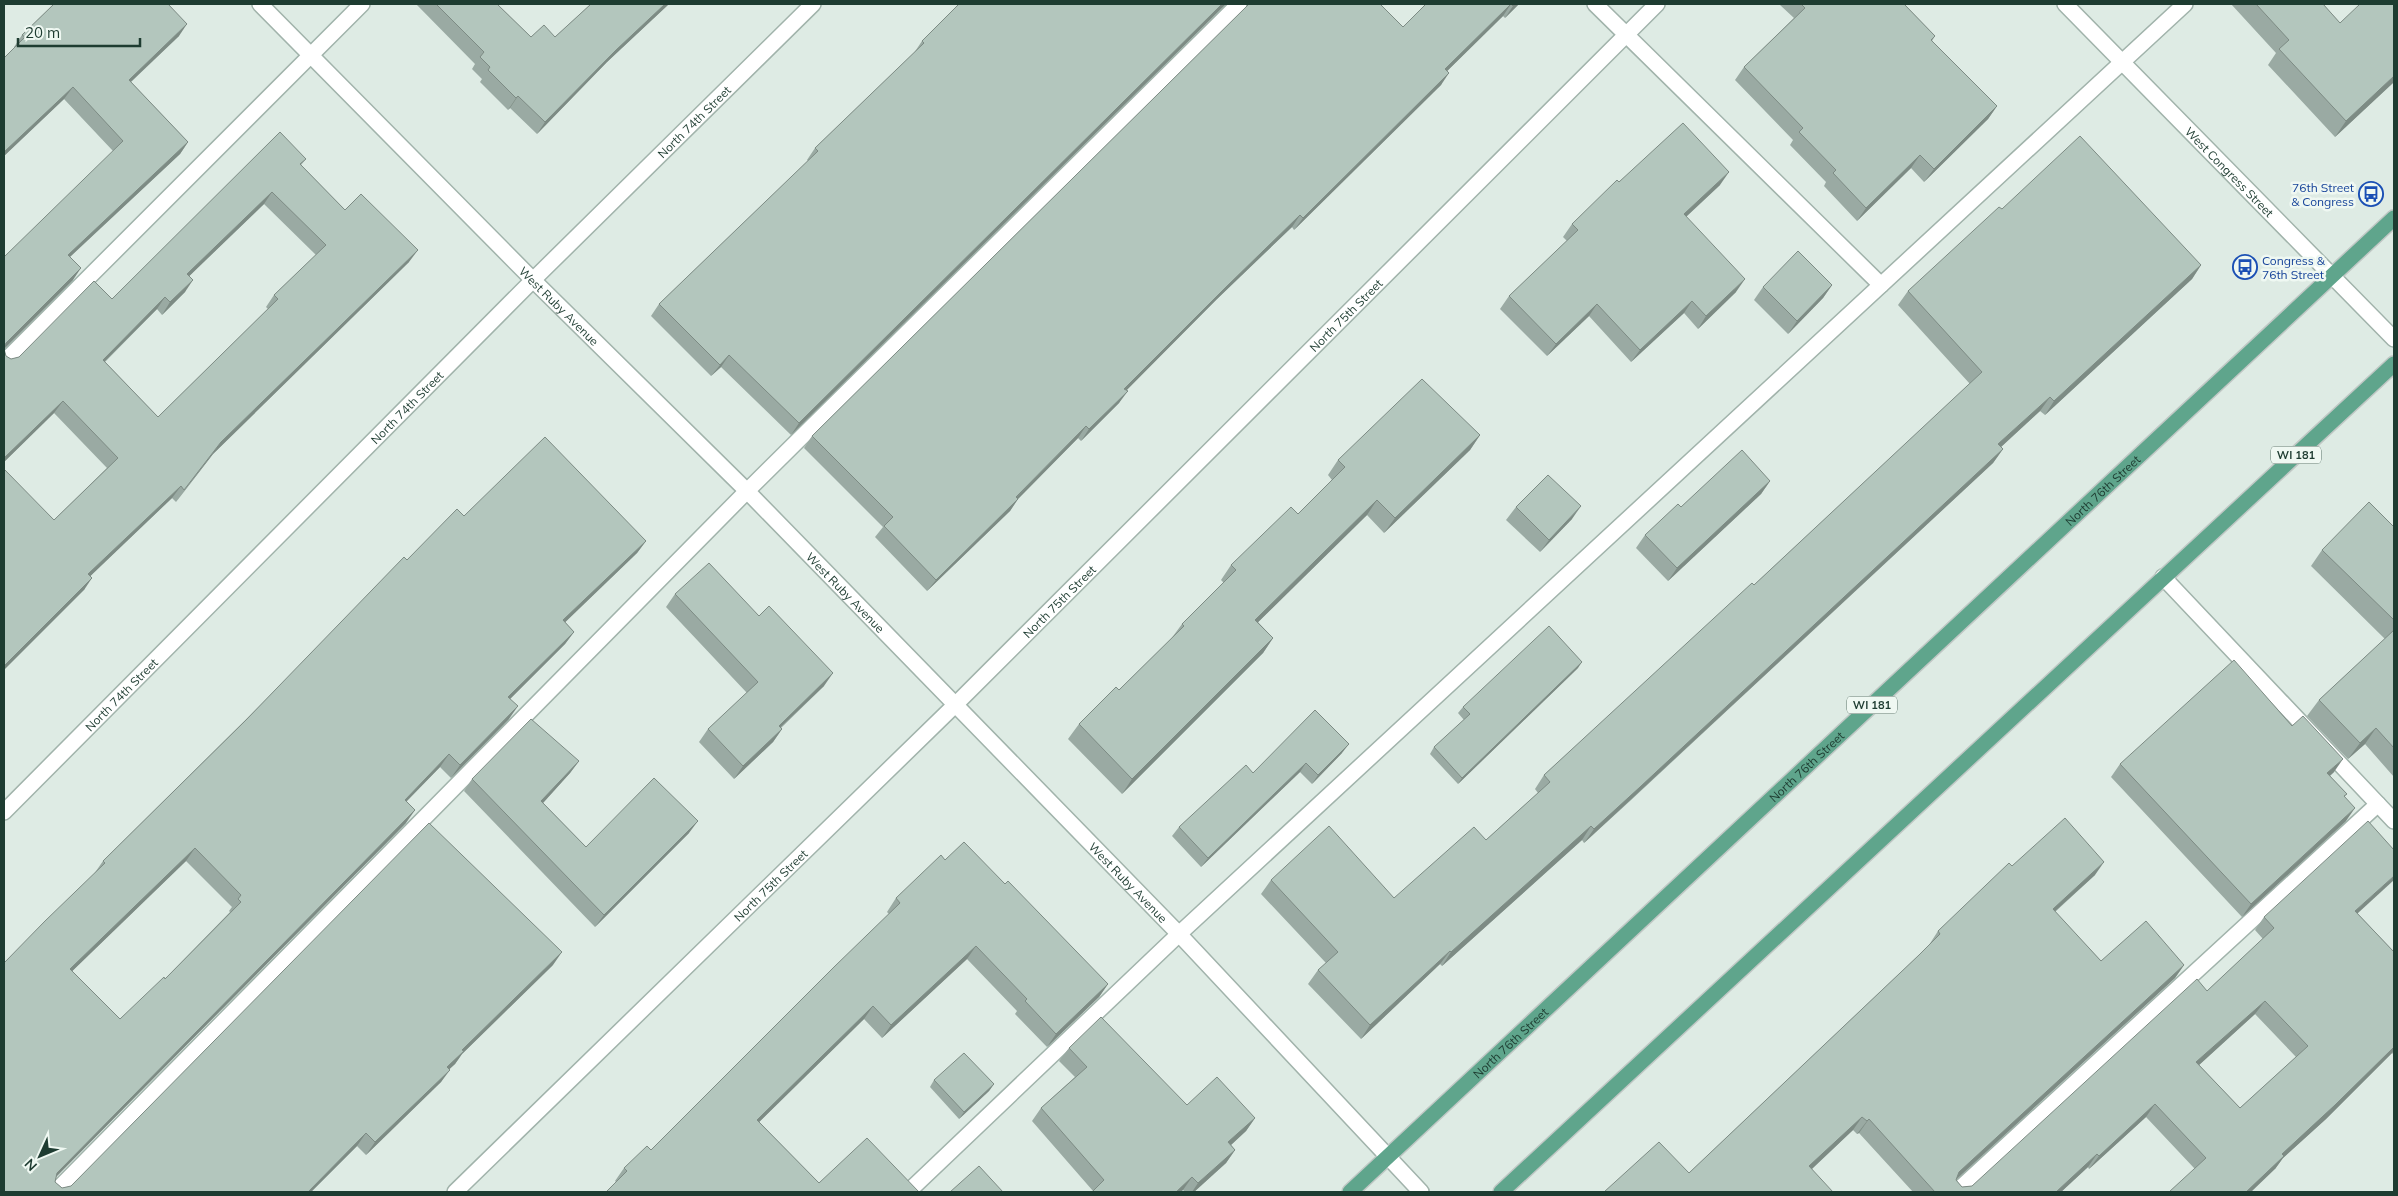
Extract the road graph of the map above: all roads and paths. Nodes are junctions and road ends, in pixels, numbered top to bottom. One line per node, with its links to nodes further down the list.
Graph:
1 (260, 4): 10 (street, West Ruby Avenue)
2 (362, 4): 10 (street)
3 (812, 4): 14 (street, North 74th Street)
4 (1239, 4): 19 (street)
5 (1595, 4): 9 (street)
6 (1656, 4): 9 (street, North 75th Street)
7 (2065, 4): 11 (street, West Congress Street)
8 (2185, 4): 11 (street)
9 (1625, 34): 15 (street); 21 (street, North 75th Street)
10 (309, 55): 14 (street, West Ruby Avenue); 17 (street)
11 (2122, 62): 13 (street, West Congress Street); 15 (street)
12 (2394, 218): 13 (main road, North 76th Street / WI 181)
13 (2333, 275): 16 (street, West Congress Street); 26 (main road, North 76th Street / WI 181)
14 (533, 280): 19 (street, West Ruby Avenue); 23 (street, North 74th Street)
15 (1880, 285): 25 (street)
16 (2394, 339)
17 (4, 362)
18 (2394, 364): 20 (main road, WI 181)
19 (747, 492): 21 (street, West Ruby Avenue); 27 (street)
20 (2164, 578): 22 (street); 32 (main road, WI 181)
21 (954, 706): 25 (street, West Ruby Avenue); 28 (street, North 75th Street)
22 (2378, 804): 24 (street); 33 (street)
23 (4, 812)
24 (2394, 821)
25 (1179, 934): 26 (street, West Ruby Avenue); 29 (street)
26 (1389, 1157): 30 (main road, North 76th Street / WI 181); 31 (street, West Ruby Avenue)
27 (56, 1192)
28 (455, 1192)
29 (908, 1192)
30 (1350, 1192)
31 (1420, 1192)
32 (1501, 1192)
33 (1956, 1192)

